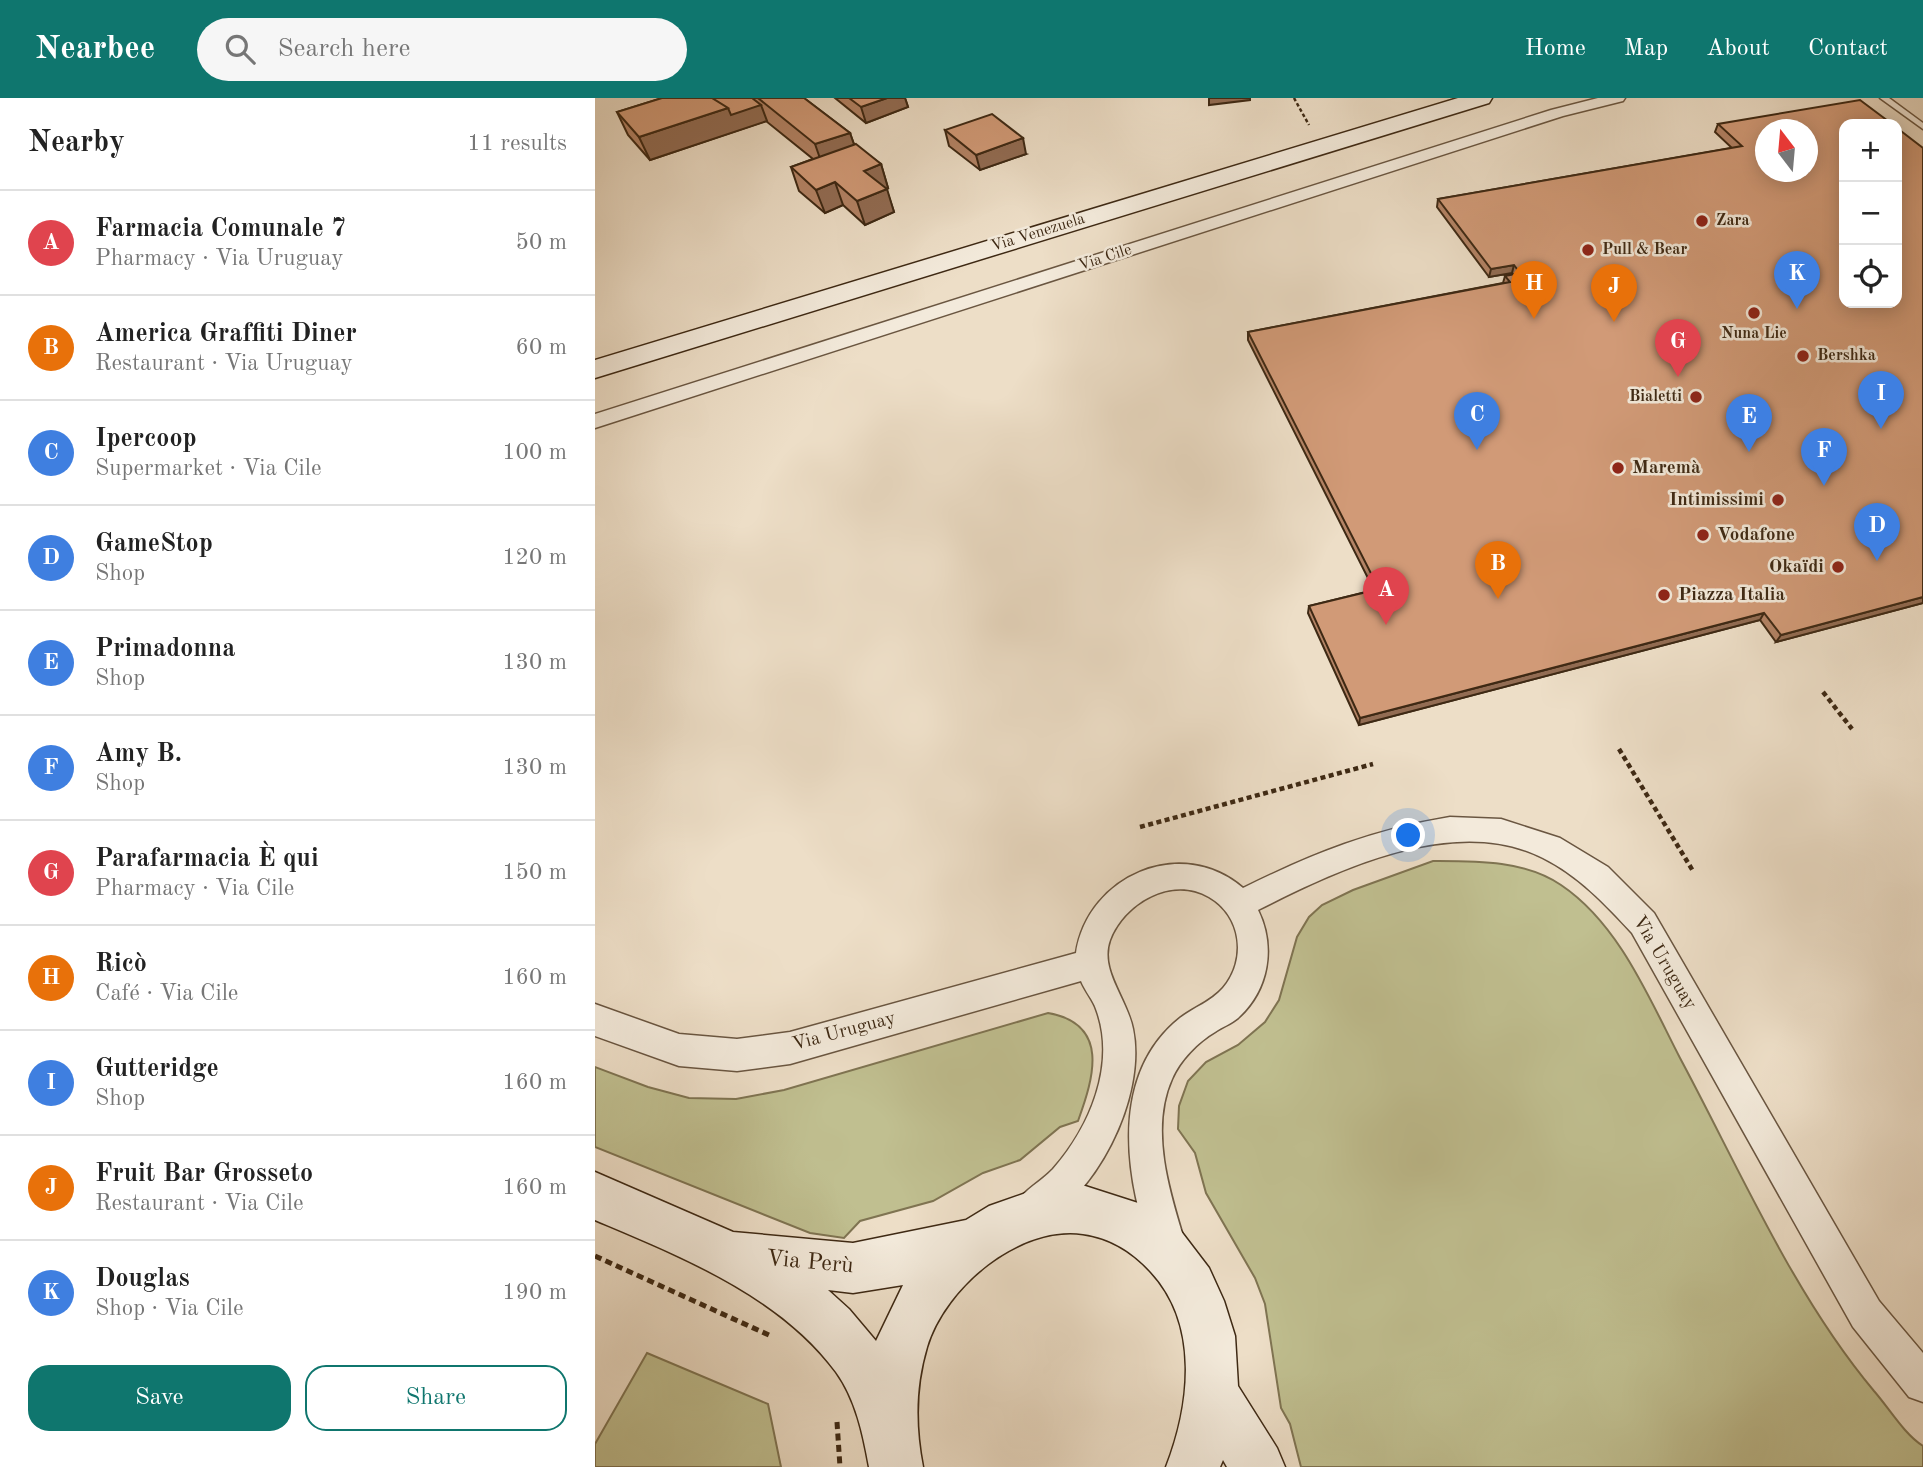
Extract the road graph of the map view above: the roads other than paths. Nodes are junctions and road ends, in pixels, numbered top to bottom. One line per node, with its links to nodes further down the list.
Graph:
1 (1418, 98): 6 (main road, Via Venezuela)
2 (1481, 98): 7 (main road, Via Venezuela)
3 (1617, 98): 8 (street, Via Cile)
4 (1884, 98): 5 (lane)
5 (1923, 127)
6 (595, 345)
7 (595, 369)
8 (595, 421)
9 (1239, 905): 10 (street); 15 (street); 17 (street, Via Uruguay)
10 (1092, 962): 11 (street, Via Uruguay); 13 (street)
11 (595, 1020)
12 (595, 1196): 16 (main road, Via Perù)
13 (1025, 1215): 14 (main road, Via Perù); 15 (main road, Via Perù)
14 (971, 1244): 16 (main road, Via Perù); 19 (main road, Via Perù)
15 (1171, 1254): 18 (main road, Via Perù)
16 (730, 1255): 19 (main road, Via Perù)
17 (1923, 1383)
18 (1213, 1394): 20 (main road, Via Perù); 21 (main road, Via Perù)
19 (893, 1449)
20 (1193, 1467)
21 (1258, 1467)

